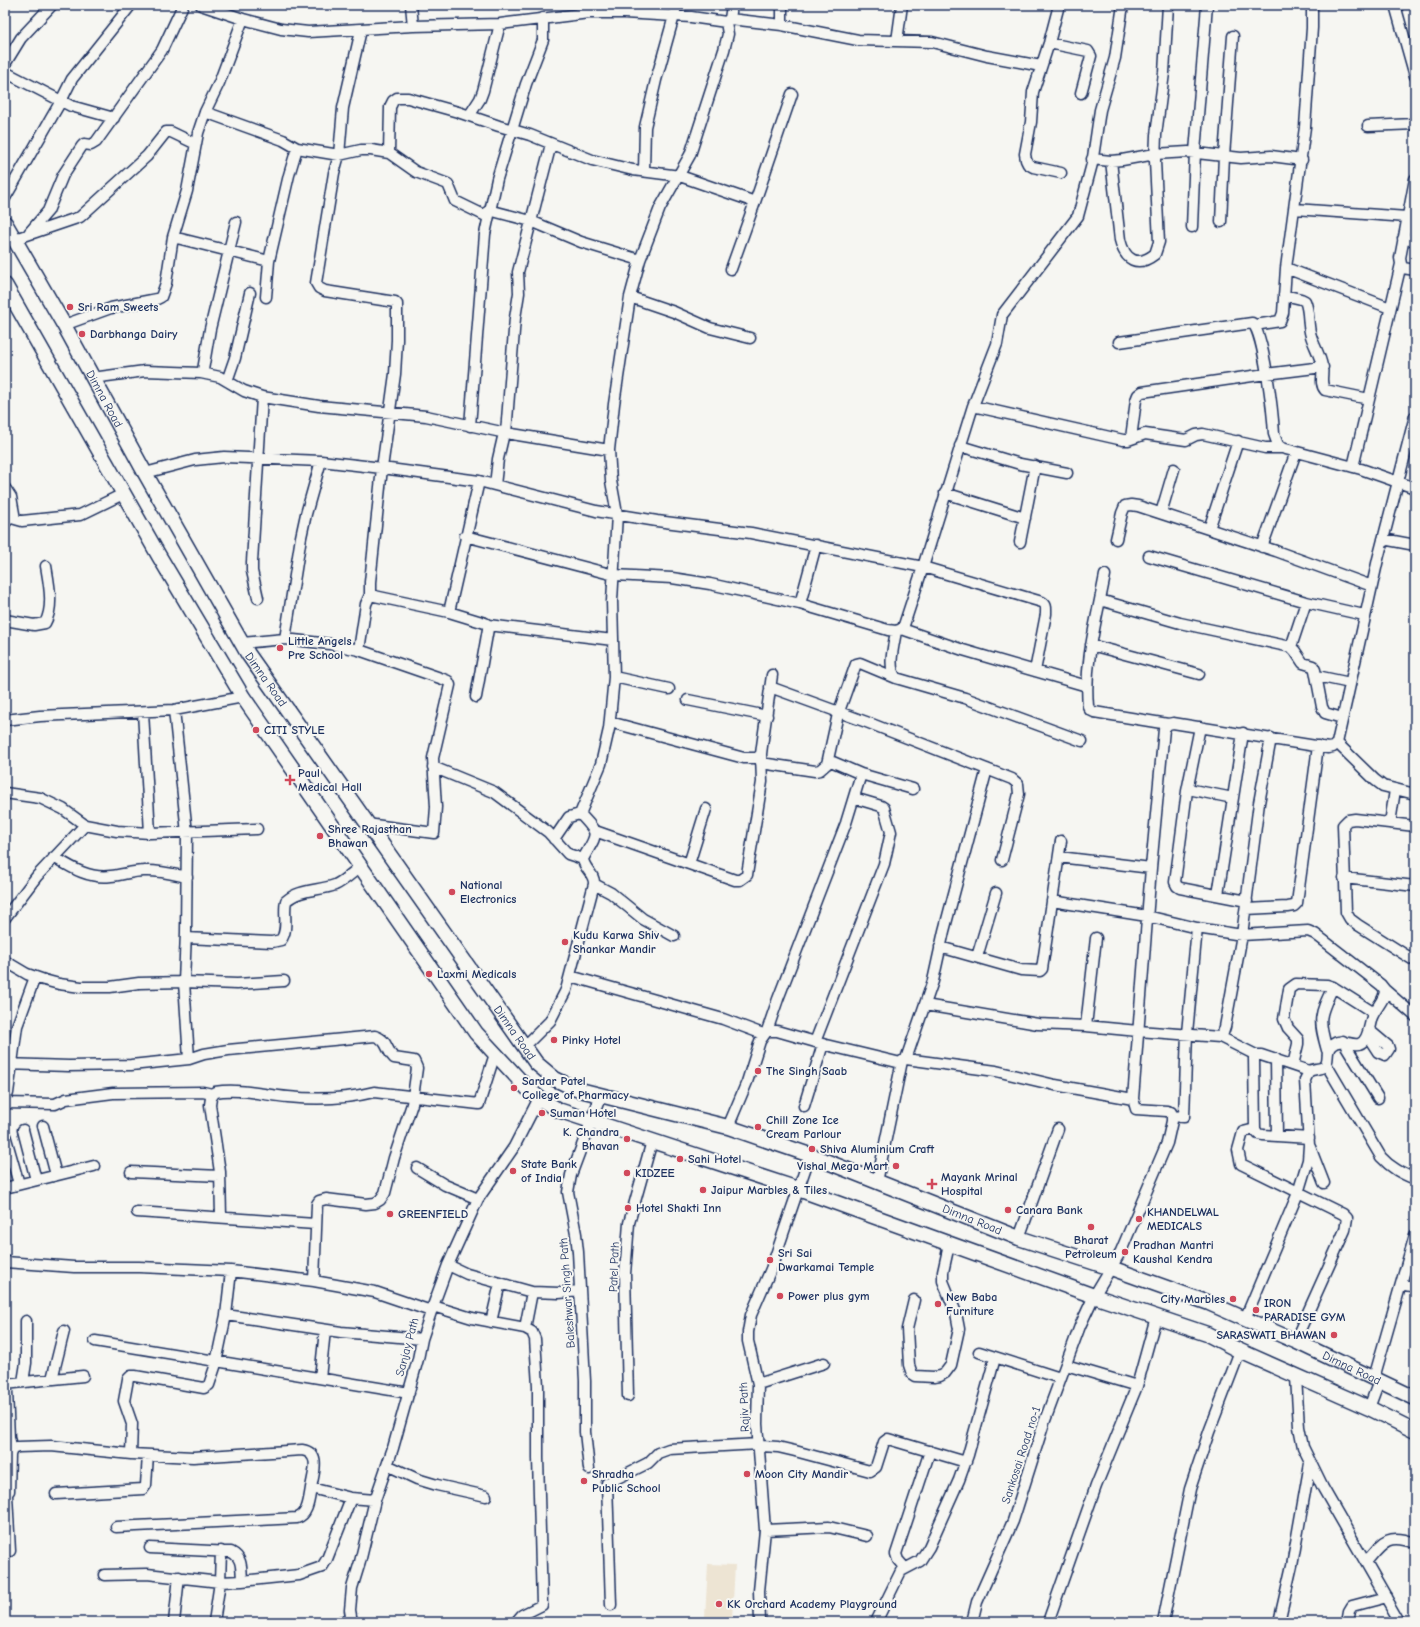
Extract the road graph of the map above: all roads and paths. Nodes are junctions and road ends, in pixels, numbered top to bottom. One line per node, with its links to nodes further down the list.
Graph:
1 (52, 5): 27 (street)
2 (131, 5): 33 (street)
3 (183, 5): 36 (street)
4 (201, 5): 18 (street)
5 (411, 5): 22 (street)
6 (676, 5): 16 (street)
7 (732, 5): 19 (street)
8 (782, 5): 21 (street)
9 (902, 5): 25 (street)
10 (1059, 5): 26 (street)
11 (1123, 5): 48 (street)
12 (1168, 5): 45 (street)
13 (1206, 5): 43 (street)
14 (1312, 5): 49 (street)
15 (1395, 5): 30 (street)
16 (674, 16): 17 (street); 19 (street); 51 (street)
17 (543, 18): 20 (street); 39 (street)
18 (243, 19): 23 (street); 34 (street)
19 (728, 20): 21 (street); 53 (street)
20 (500, 24): 22 (street); 35 (street)
21 (782, 25): 25 (street)
22 (413, 26): 23 (street)
23 (361, 30): 46 (street)
24 (1233, 36): 47 (street)
25 (897, 41): 28 (street)
26 (1049, 43): 28 (street); 31 (street)
27 (5, 64)
28 (1041, 66): 52 (street)
29 (5, 72): 33 (street)
30 (1415, 76)
31 (1081, 93)
32 (792, 94): 57 (street)
33 (61, 101): 36 (street); 56 (street)
34 (205, 112): 40 (street); 42 (street)
35 (469, 116): 39 (street); 44 (street)
36 (114, 118): 66 (street)
37 (1415, 124): 38 (street)
38 (1368, 126)
39 (513, 130): 41 (street); 59 (street)
40 (196, 144): 66 (street); 67 (street)
41 (551, 144): 51 (street); 61 (street)
42 (297, 148): 46 (street); 73 (street)
43 (1195, 152): 45 (street); 47 (street); 65 (street)
44 (389, 153): 46 (street); 59 (street)
45 (1156, 154): 50 (street); 50 (street)
46 (339, 155): 96 (street)
47 (1224, 156): 49 (street); 63 (street)
48 (1092, 159): 50 (street); 95 (street)
49 (1302, 160): 58 (street)
50 (1111, 161)
51 (644, 172): 53 (street)
52 (1061, 173)
53 (680, 176): 57 (street); 72 (street)
54 (1415, 179): 55 (street)
55 (1414, 193): 60 (street)
56 (5, 198)
57 (755, 202): 76 (street)
58 (1295, 209): 60 (street); 75 (street)
59 (489, 214): 61 (street); 98 (street)
60 (1407, 217): 69 (street)
61 (531, 221): 72 (street); 99 (street)
62 (236, 222): 71 (street)
63 (1221, 222)
64 (5, 223): 68 (street, Dimna Road)
65 (1192, 227)
66 (29, 233): 68 (street)
67 (173, 237): 71 (street); 84 (street)
68 (15, 239): 84 (street, Dimna Road)
69 (1403, 240): 70 (street); 74 (street)
70 (1415, 240)
71 (228, 250): 73 (street); 89 (street)
72 (640, 260): 82 (street)
73 (269, 261): 81 (street)
74 (1401, 264): 77 (street); 83 (street)
75 (1286, 268): 80 (street); 83 (street)
76 (731, 269)
77 (1415, 270)
78 (5, 285): 120 (street)
79 (250, 293): 92 (street)
80 (1284, 295): 85 (street); 88 (street)
81 (266, 297)
82 (630, 297): 86 (street); 104 (street)
83 (1390, 308): 94 (street)
84 (64, 325): 91 (street, Dimna Road)
85 (1255, 325): 87 (street); 90 (street)
86 (750, 338)
87 (1119, 342)
88 (1323, 367): 90 (street); 94 (street)
89 (201, 373): 91 (street); 92 (street)
90 (1266, 374): 100 (street); 103 (street)
91 (92, 378): 112 (street, Dimna Road)
92 (227, 381): 93 (street)
93 (262, 397): 96 (street); 106 (street)
94 (1369, 399): 109 (street)
95 (973, 406): 100 (street); 102 (street)
96 (389, 412): 98 (street); 110 (street)
97 (1415, 416): 115 (street)
98 (470, 426): 99 (street)
99 (505, 433): 104 (street); 116 (street)
100 (1132, 438): 101 (street)
101 (1238, 441): 103 (street); 126 (street)
102 (960, 446): 108 (street); 119 (street)
103 (1282, 448): 105 (street)
104 (609, 450): 122 (street)
105 (1296, 452): 109 (street); 133 (street)
106 (258, 458): 107 (street); 112 (street); 141 (street)
107 (321, 461): 110 (street); 150 (street)
108 (1035, 466): 113 (street); 124 (street)
109 (1353, 467): 115 (street)
110 (382, 468): 114 (street); 140 (street)
111 (1174, 469): 121 (street)
112 (145, 473): 152 (street, Dimna Road)
113 (1067, 473)
114 (479, 481): 116 (street); 127 (street)
115 (1398, 483): 118 (street); 129 (street)
116 (496, 485): 122 (street)
117 (5, 488): 123 (street)
118 (1415, 488)
119 (945, 493): 124 (street); 136 (street)
120 (123, 494): 123 (street); 166 (street)
121 (1161, 513): 126 (street); 128 (street)
122 (617, 514): 132 (street); 137 (street)
123 (13, 515): 125 (street)
124 (1025, 518): 130 (street)
125 (5, 523)
126 (1209, 529): 133 (street)
127 (465, 536): 137 (street); 145 (street)
128 (1116, 539)
129 (1383, 539): 131 (street); 139 (street)
130 (1020, 542)
131 (1415, 544)
132 (816, 545): 136 (street); 144 (street)
133 (1262, 547): 139 (street)
134 (1149, 556): 143 (street)
135 (46, 566): 147 (street)
136 (923, 567): 149 (street); 156 (street)
137 (614, 575): 144 (street); 151 (street)
138 (1105, 575): 142 (street)
139 (1372, 586): 146 (street)
140 (370, 595): 145 (street); 155 (street)
141 (258, 598)
142 (1100, 600): 153 (street); 154 (street)
143 (1306, 602): 146 (street); 154 (street)
144 (800, 604): 149 (street)
145 (449, 612): 148 (street)
146 (1364, 615): 162 (street)
147 (5, 620)
148 (488, 625): 151 (street); 167 (street)
149 (899, 630): 156 (street); 161 (street)
150 (285, 639): 152 (street); 155 (street)
151 (613, 640): 159 (street)
152 (242, 643): 198 (street, Dimna Road)
153 (1091, 645): 157 (street); 163 (street)
154 (1291, 647): 160 (street)
155 (359, 650): 185 (street)
156 (1035, 671): 163 (street)
157 (1199, 674)
158 (772, 675): 164 (street)
159 (614, 676): 165 (street); 175 (street)
160 (1317, 676): 162 (street); 173 (street)
161 (896, 678): 171 (street); 180 (street)
162 (1350, 683): 173 (street)
163 (1087, 686): 176 (street)
164 (770, 687): 171 (street); 172 (street)
165 (668, 689)
166 (243, 697): 169 (street); 212 (street)
167 (476, 697)
168 (688, 700): 172 (street)
169 (174, 710): 170 (street); 204 (street)
170 (143, 712): 174 (street); 203 (street)
171 (839, 712): 184 (street); 186 (street)
172 (766, 716): 183 (street)
173 (1342, 718): 181 (street)
174 (5, 720)
175 (610, 722): 183 (street); 196 (street)
176 (1168, 724): 177 (street); 213 (street)
177 (1200, 726): 178 (street); 189 (street)
178 (1243, 733): 179 (street); 194 (street)
179 (1271, 738): 182 (street); 221 (street)
180 (1082, 741)
181 (1337, 743): 182 (street); 190 (street)
182 (1318, 746): 221 (street)
183 (761, 758): 184 (street); 211 (street)
184 (827, 764): 187 (street)
185 (433, 766): 198 (street); 205 (street)
186 (987, 769): 210 (street); 229 (street)
187 (861, 774): 188 (street); 193 (street)
188 (913, 789)
189 (1188, 789): 194 (street); 219 (street)
190 (1395, 790): 192 (street); 197 (street)
191 (5, 793): 199 (street)
192 (1415, 794)
193 (854, 798): 244 (street); 248 (street)
194 (1233, 798): 219 (street)
195 (706, 809): 211 (street)
196 (580, 814): 202 (street); 205 (street)
197 (1390, 823): 200 (street); 215 (street)
198 (368, 824): 249 (street, Dimna Road)
199 (85, 825): 203 (street); 207 (street)
200 (1415, 826)
201 (257, 829): 204 (street)
202 (595, 831): 209 (street); 211 (street)
203 (150, 833): 204 (street)
204 (186, 833): 214 (street)
205 (554, 839): 209 (street)
206 (1061, 841): 208 (street)
207 (54, 857): 214 (street); 222 (street)
208 (1059, 857): 213 (street); 220 (street)
209 (582, 858): 216 (street)
210 (1002, 860)
211 (689, 864)
212 (361, 866): 227 (street); 251 (street)
213 (1151, 868): 223 (street)
214 (187, 877): 227 (street)
215 (1344, 878): 217 (street); 232 (street)
216 (594, 884): 226 (street); 233 (street)
217 (1415, 886)
218 (996, 894): 230 (street)
219 (1218, 895): 221 (street)
220 (1052, 901): 223 (street); 230 (street)
221 (1246, 905): 225 (street)
222 (6, 914)
223 (1147, 916): 224 (street); 243 (street)
224 (1197, 928): 225 (street); 245 (street)
225 (1242, 935): 238 (street); 246 (street)
226 (674, 936)
227 (186, 938): 235 (street)
228 (1096, 938): 242 (street)
229 (940, 947): 230 (street); 239 (street)
230 (977, 957)
231 (5, 961): 234 (street)
232 (1415, 961)
233 (570, 976): 244 (street); 249 (street)
234 (35, 977): 235 (street); 257 (street)
235 (184, 982): 236 (street); 253 (street)
236 (284, 982)
237 (1333, 987): 240 (street); 250 (street); 258 (street)
238 (1385, 990): 240 (street); 241 (street)
239 (925, 1005): 242 (street); 255 (street)
240 (1374, 1013): 247 (street)
241 (1415, 1016)
242 (1086, 1026): 243 (street)
243 (1138, 1032): 245 (street); 265 (street)
244 (765, 1033): 248 (street); 271 (street)
245 (1187, 1034): 246 (street); 268 (street)
246 (1220, 1037): 252 (street)
247 (1343, 1041): 250 (street); 264 (street)
248 (819, 1043): 255 (street); 267 (street)
249 (524, 1047): 261 (street, Dimna Road)
250 (1327, 1050): 256 (street)
251 (495, 1054): 262 (street); 263 (street)
252 (1256, 1055): 254 (street); 273 (street)
253 (189, 1059): 257 (street); 262 (street)
254 (1276, 1059): 258 (street); 276 (street)
255 (903, 1061): 265 (street); 287 (street)
256 (1326, 1064): 259 (street); 285 (street)
257 (8, 1065): 266 (street)
258 (1293, 1065): 259 (street)
259 (1309, 1071): 278 (street)
260 (212, 1094): 262 (street); 266 (street); 284 (street)
261 (601, 1095): 269 (street, Baleshwar Singh Path); 271 (street, Dimna Road)
262 (413, 1096): 296 (street)
263 (538, 1098): 269 (street); 293 (street, Sanjay Path)
264 (1378, 1098)
265 (1133, 1099): 268 (street)
266 (5, 1102)
267 (804, 1106)
268 (1172, 1116): 302 (street, Sankosai Road no-1)
269 (592, 1121): 277 (street); 308 (street, Baleshwar Singh Path)
270 (43, 1126): 283 (street)
271 (728, 1127): 279 (street, Dimna Road)
272 (1058, 1128): 297 (street)
273 (1255, 1129): 276 (street); 292 (street)
274 (23, 1130): 286 (street)
275 (5, 1135): 289 (street)
276 (1277, 1136): 278 (street)
277 (652, 1141): 291 (street); 341 (street, Patel Path)
278 (1309, 1141): 288 (street); 292 (street)
279 (810, 1155): 287 (street, Dimna Road); 291 (street, Rajiv Path)
280 (94, 1166): 283 (street)
281 (417, 1168): 293 (street)
282 (131, 1172): 284 (street)
283 (56, 1175): 286 (street)
284 (220, 1176): 295 (street)
285 (1415, 1179)
286 (36, 1180): 289 (street)
287 (877, 1182): 297 (street, Dimna Road)
288 (1324, 1183)
289 (19, 1184): 290 (street)
290 (5, 1188)
291 (798, 1189): 299 (street); 337 (street, Rajiv Path)
292 (1298, 1193): 315 (street); 323 (street)
293 (478, 1199): 301 (street, Sanjay Path)
294 (137, 1212): 295 (street)
295 (221, 1217): 296 (street)
296 (315, 1224): 304 (street)
297 (1019, 1238): 302 (street, Dimna Road)
298 (1415, 1238): 306 (street)
299 (949, 1245): 310 (street); 311 (street)
300 (5, 1262): 303 (street)
301 (448, 1265): 305 (street); 312 (street, Sanjay Path)
302 (1111, 1268): 310 (street, Sankosai Road no-1); 315 (street, Dimna Road)
303 (231, 1271): 304 (street); 313 (street)
304 (314, 1281): 312 (street)
305 (500, 1283): 309 (street); 317 (street)
306 (1401, 1284): 307 (street); 335 (street)
307 (1415, 1287)
308 (580, 1291): 309 (street); 353 (street, Baleshwar Singh Path)
309 (532, 1292): 318 (street)
310 (1094, 1296): 314 (street); 329 (street, Sankosai Road no-1)
311 (914, 1300)
312 (432, 1308): 317 (street); 321 (street, Sanjay Path)
313 (226, 1315): 319 (street); 327 (street)
314 (1156, 1317): 324 (street); 339 (street)
315 (1246, 1319): 323 (street, Dimna Road)
316 (26, 1321): 336 (street)
317 (491, 1322): 318 (street)
318 (525, 1328): 379 (street)
319 (325, 1330): 321 (street); 332 (street)
320 (64, 1331): 334 (street)
321 (422, 1339): 340 (street, Sanjay Path)
322 (96, 1341): 327 (street)
323 (1295, 1341): 335 (street, Dimna Road)
324 (1240, 1351): 331 (street); 384 (street)
325 (979, 1352): 326 (street)
326 (995, 1358): 333 (street); 350 (street)
327 (216, 1360): 332 (street); 348 (street)
328 (824, 1363): 337 (street)
329 (1066, 1364): 333 (street, Sankosai Road no-1); 339 (street)
330 (83, 1376): 334 (street)
331 (1296, 1377): 343 (street); 351 (street)
332 (320, 1378): 340 (street)
333 (1060, 1378): 382 (street, Sankosai Road no-1)
334 (52, 1379): 336 (street)
335 (1376, 1379): 342 (street, Dimna Road); 343 (street)
336 (23, 1382): 338 (street)
337 (758, 1384): 345 (street, Rajiv Path)
338 (5, 1385): 346 (street)
339 (1137, 1386): 383 (street)
340 (409, 1393): 352 (street, Sanjay Path)
341 (628, 1396)
342 (1415, 1398)
343 (1368, 1408): 344 (street)
344 (1415, 1432)
345 (763, 1446): 347 (street); 361 (street, Rajiv Path); 374 (street)
346 (12, 1449): 348 (street); 356 (street)
347 (930, 1451): 350 (street); 368 (street)
348 (131, 1454): 349 (street)
349 (148, 1455): 354 (street); 355 (street)
350 (966, 1462): 368 (street)
351 (1310, 1463): 367 (street); 385 (street)
352 (387, 1465): 357 (street); 359 (street, Sanjay Path)
353 (589, 1469)
354 (311, 1488): 358 (street); 360 (street)
355 (56, 1494)
356 (6, 1496): 365 (street)
357 (486, 1496)
358 (351, 1498): 359 (street); 371 (street)
359 (375, 1500): 375 (street, Sanjay Path)
360 (116, 1527)
361 (766, 1530): 362 (street); 380 (street, Rajiv Path)
362 (867, 1536)
363 (1415, 1543): 367 (street)
364 (150, 1548): 366 (street)
365 (10, 1551)
366 (221, 1551): 371 (street); 372 (street)
367 (1366, 1562): 373 (street)
368 (906, 1568): 381 (street)
369 (104, 1575): 370 (street)
370 (179, 1578): 372 (street); 376 (street)
371 (242, 1581): 372 (street)
372 (220, 1582): 377 (street)
373 (1386, 1596): 386 (street); 387 (street)
374 (611, 1604)
375 (352, 1621): 378 (street)
376 (174, 1622)
377 (214, 1622)
378 (340, 1622)
379 (516, 1622)
380 (760, 1622)
381 (876, 1622)
382 (972, 1622)
383 (1048, 1622)
384 (1163, 1622)
385 (1279, 1622)
386 (1347, 1622)
387 (1400, 1622)

